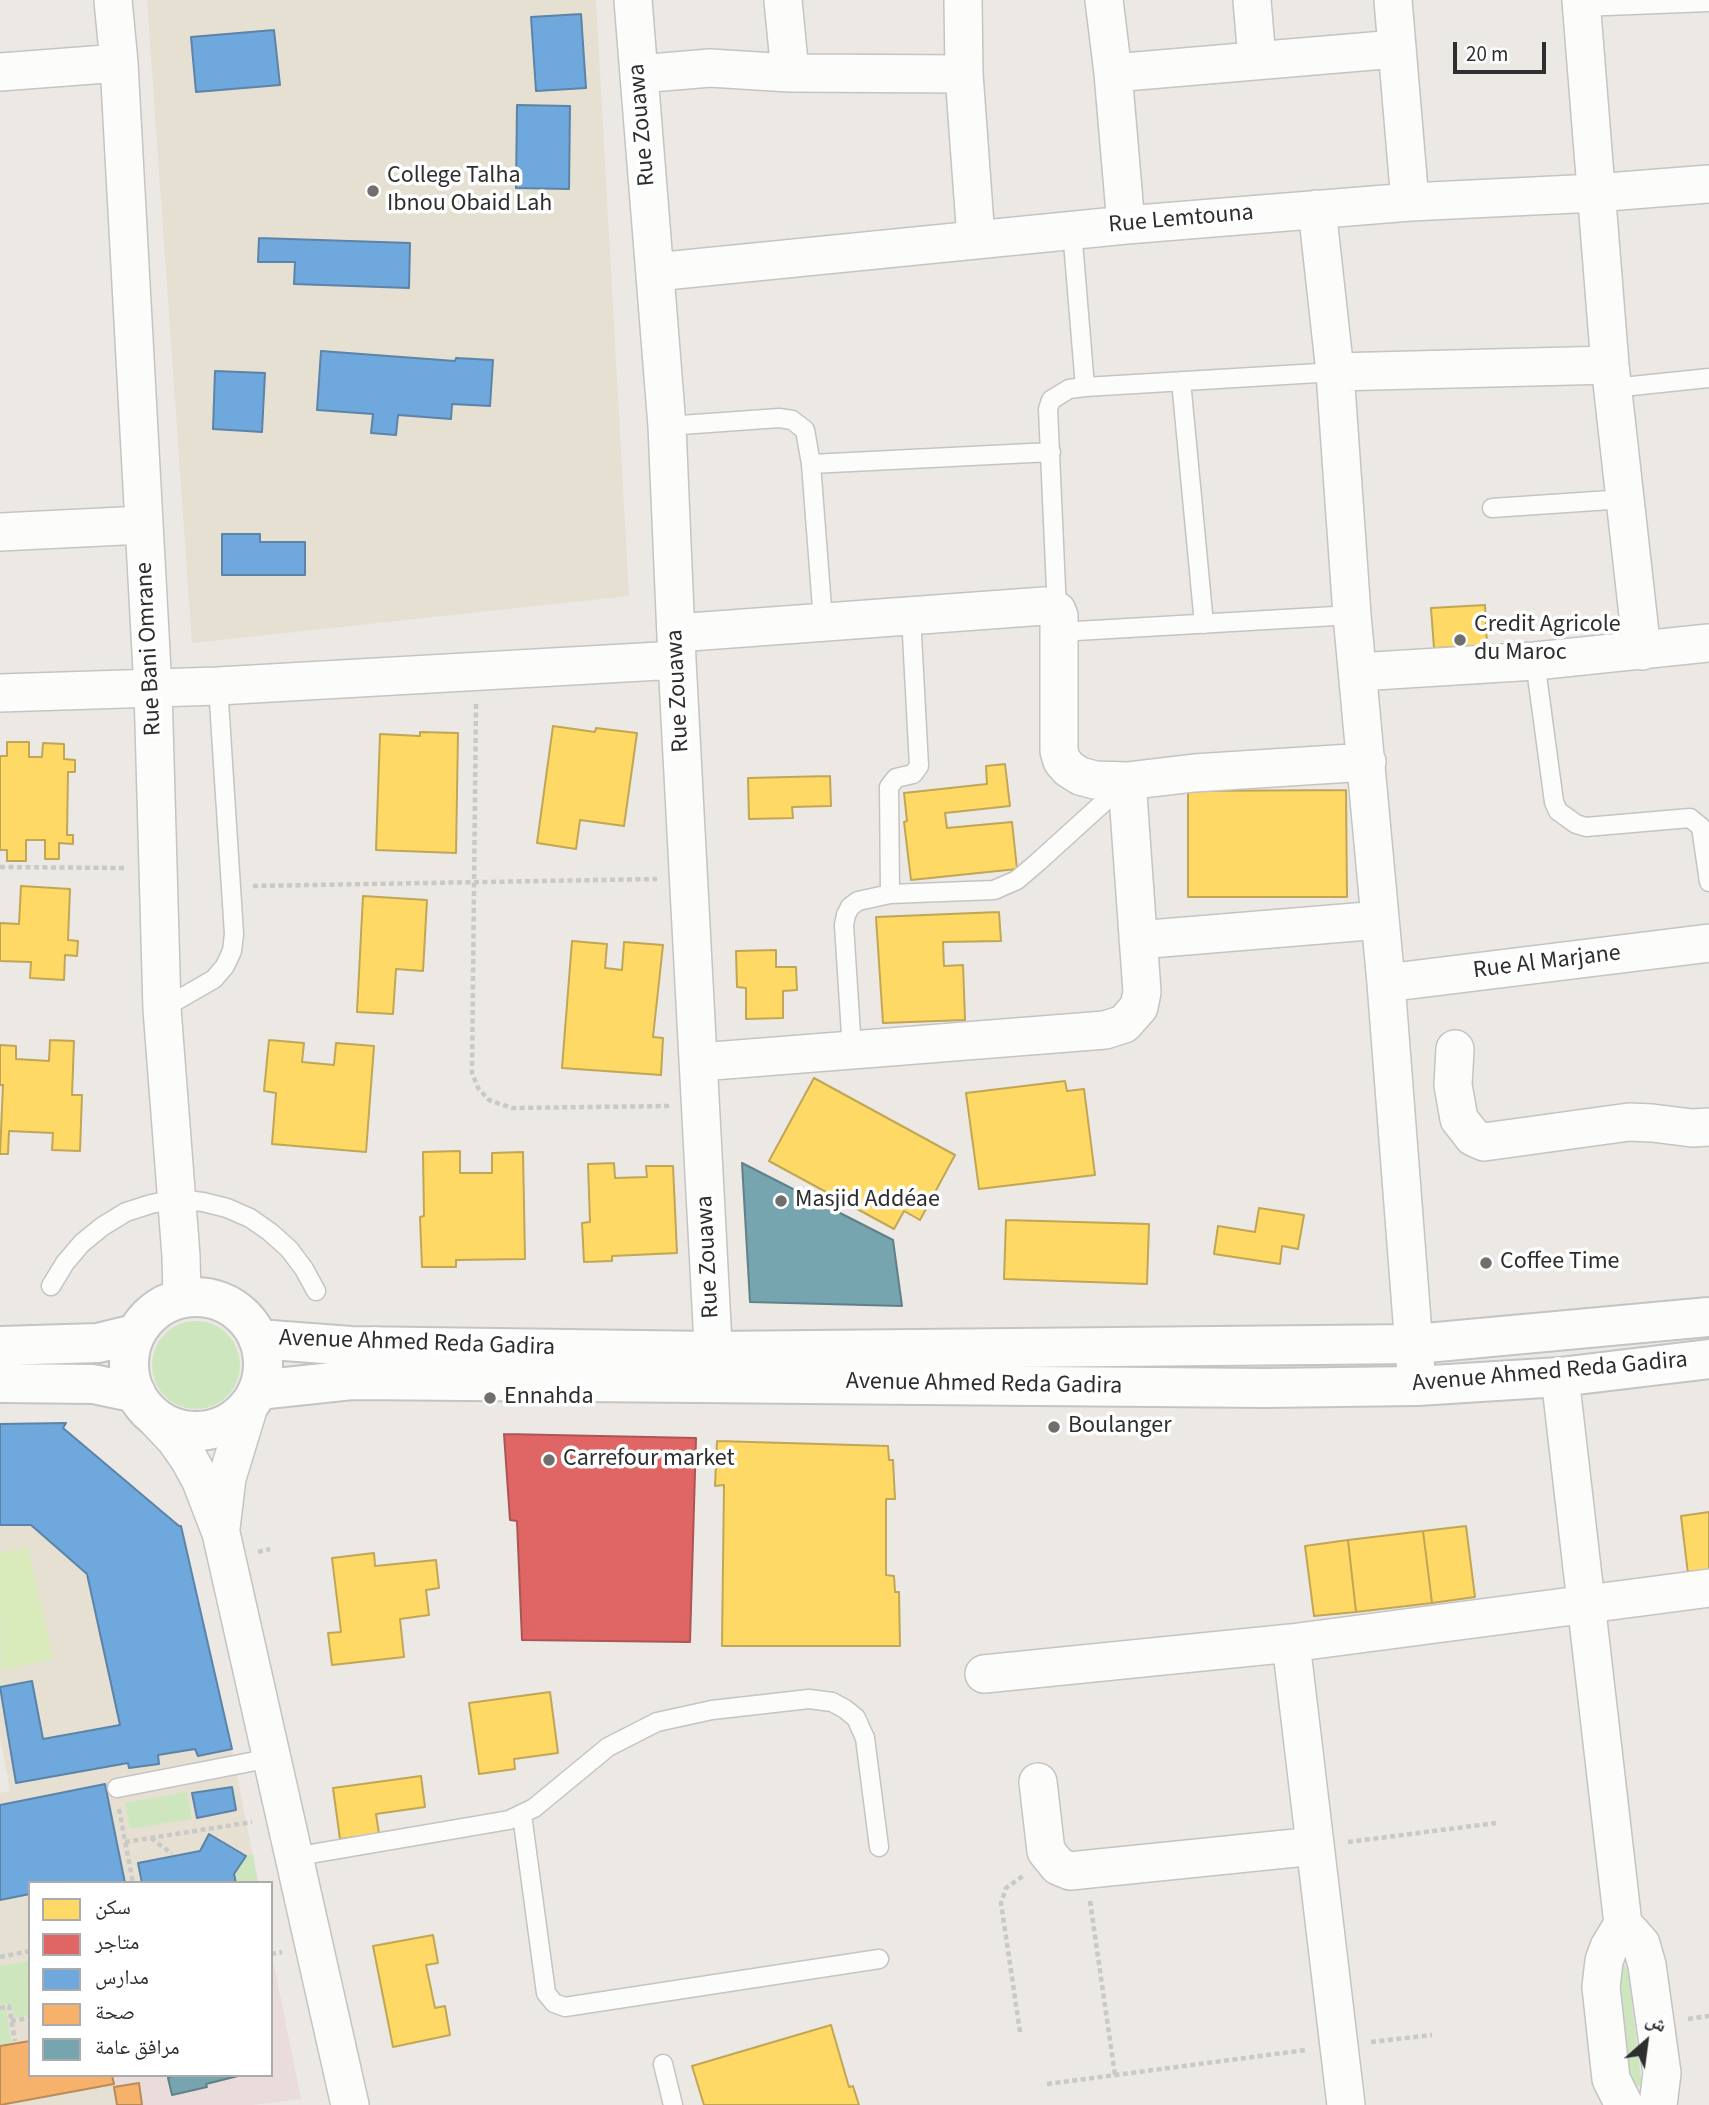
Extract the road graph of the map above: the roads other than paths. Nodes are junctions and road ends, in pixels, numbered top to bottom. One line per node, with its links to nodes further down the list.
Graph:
1 (113, 0): 12 (street, Rue Bani Omrane)
2 (633, 0): 16 (street, Rue Zouawa)
3 (783, 0): 14 (street)
4 (964, 0): 17 (street)
5 (1104, 0): 15 (street)
6 (1252, 0): 11 (street)
7 (1393, 0): 10 (street)
8 (1709, 2): 9 (lane)
9 (1581, 3): 19 (street)
10 (1396, 49): 11 (street); 20 (street)
11 (1257, 60): 15 (street)
12 (119, 63): 13 (street); 36 (street, Rue Bani Omrane)
13 (0, 72)
14 (790, 73): 16 (street); 17 (street)
15 (1113, 73): 22 (street)
16 (639, 74): 25 (street, Rue Zouawa)
17 (964, 74): 24 (street)
18 (1709, 184): 19 (street, Rue Lemtouna)
19 (1595, 193): 20 (street, Rue Lemtouna); 27 (street)
20 (1410, 202): 21 (street, Rue Lemtouna)
21 (1317, 209): 22 (street, Rue Lemtouna); 26 (street)
22 (1126, 225): 23 (street, Rue Lemtouna)
23 (1072, 230): 24 (street, Rue Lemtouna); 30 (lane)
24 (976, 239): 25 (street, Rue Lemtouna)
25 (655, 272): 31 (street, Rue Zouawa)
26 (1335, 372): 27 (street); 29 (lane); 38 (street)
27 (1611, 377): 28 (lane); 34 (street)
28 (1709, 378)
29 (1181, 381): 30 (lane); 42 (lane)
30 (1085, 387): 32 (lane)
31 (667, 426): 33 (lane); 44 (street, Rue Zouawa)
32 (1051, 453): 33 (lane); 41 (lane)
33 (811, 464): 40 (lane)
34 (1625, 499): 35 (lane); 45 (street)
35 (1492, 508)
36 (143, 525): 37 (street); 49 (street, Rue Bani Omrane)
37 (0, 532)
38 (1352, 615): 42 (lane); 47 (street)
39 (911, 616): 40 (street); 41 (street); 54 (lane)
40 (823, 621): 44 (street)
41 (1058, 622): 42 (lane); 52 (street)
42 (1204, 624)
43 (1709, 643): 45 (street)
44 (677, 647): 48 (street); 62 (street, Rue Zouawa)
45 (1642, 651): 46 (street)
46 (1535, 661): 47 (street); 53 (lane)
47 (1358, 672): 51 (street)
48 (218, 686): 49 (street); 59 (lane)
49 (153, 689): 50 (street); 59 (street, Rue Bani Omrane)
50 (0, 692)
51 (1367, 762): 52 (street); 55 (street)
52 (1127, 781): 54 (lane); 56 (street)
53 (1709, 882)
54 (890, 894): 61 (lane)
55 (1380, 920): 56 (street); 58 (street)
56 (1138, 940): 61 (street)
57 (1709, 943): 58 (street, Rue Al Marjane)
58 (1386, 983): 71 (street)
59 (162, 1009): 64 (street, Rue Bani Omrane)
60 (1455, 1049): 63 (street)
61 (852, 1050): 62 (street)
62 (699, 1062): 74 (street, Rue Zouawa)
63 (1709, 1127)
64 (177, 1199): 65 (lane); 66 (lane); 67 (street, Rue Bani Omrane)
65 (51, 1286)
66 (316, 1291)
67 (182, 1298): 69 (main road); 70 (main road)
68 (1709, 1317): 71 (main road, Avenue Ahmed Reda Gadira)
69 (135, 1334): 72 (main road); 79 (main road)
70 (258, 1339): 74 (main road, Avenue Ahmed Reda Gadira); 78 (main road)
71 (1415, 1344): 74 (main road, Avenue Ahmed Reda Gadira); 77 (street)
72 (0, 1346)
73 (1709, 1359): 75 (main road, Avenue Ahmed Reda Gadira)
74 (714, 1367): 77 (main road, Avenue Ahmed Reda Gadira); 78 (main road, Avenue Ahmed Reda Gadira)
75 (1560, 1377): 77 (main road, Avenue Ahmed Reda Gadira); 82 (street)
76 (0, 1383): 79 (main road)
77 (1417, 1386)
78 (253, 1398): 79 (main road); 80 (street)
79 (147, 1406): 80 (street)
80 (221, 1533): 85 (street)
81 (1709, 1588): 82 (street)
82 (1586, 1603): 83 (street); 92 (street)
83 (1291, 1643): 84 (street); 89 (street)
84 (984, 1674)
85 (271, 1758): 87 (lane); 91 (street)
86 (1038, 1783): 89 (street)
87 (117, 1788)
88 (522, 1815): 90 (lane); 91 (lane); 93 (lane)
89 (1315, 1846): 97 (street)
90 (878, 1847)
91 (293, 1857): 95 (street)
92 (1623, 1924): 98 (street); 99 (street)
93 (880, 1959)
94 (663, 2064): 96 (lane)
95 (350, 2105)
96 (673, 2105)
97 (1346, 2105)
98 (1624, 2105)
99 (1658, 2105)

